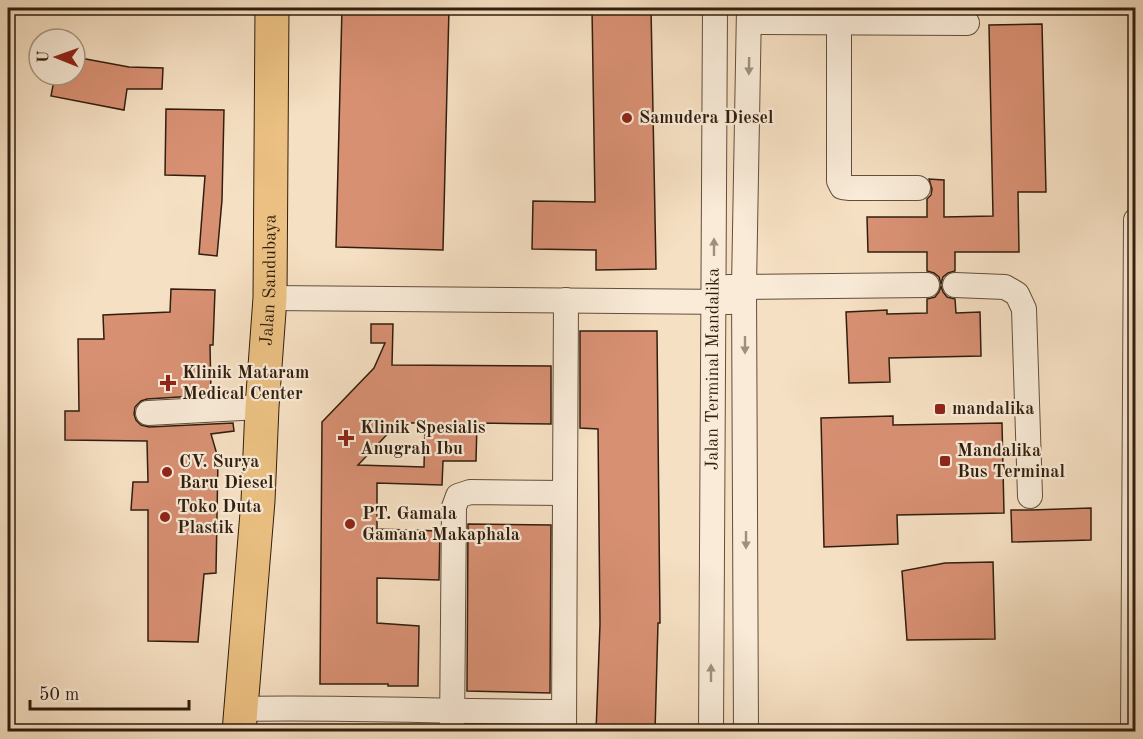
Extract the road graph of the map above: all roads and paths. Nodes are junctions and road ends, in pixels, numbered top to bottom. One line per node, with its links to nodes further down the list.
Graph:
1 (272, 8): 12 (highway, Jalan Sandubaya)
2 (716, 8): 10 (street, Jalan Terminal Mandalika, one-way to 2)
3 (749, 15): 4 (street); 11 (street, one-way to 11)
4 (839, 23): 5 (street); 6 (street)
5 (967, 23)
6 (918, 188)
7 (1136, 220): 23 (street)
8 (927, 285): 11 (street)
9 (955, 285): 17 (street)
10 (713, 294): 11 (street); 13 (street); 21 (street, Jalan Terminal Mandalika, one-way to 10)
11 (744, 295): 22 (street, one-way to 22)
12 (270, 298): 13 (street); 14 (highway, Jalan Sandubaya)
13 (566, 300): 16 (street)
14 (262, 407): 15 (street); 18 (highway, Jalan Sandubaya)
15 (148, 413)
16 (565, 493): 19 (street); 20 (street)
17 (1030, 496)
18 (240, 720): 19 (street)
19 (452, 722): 20 (street)
20 (564, 722)
21 (711, 732)
22 (746, 732)
23 (1133, 732)

